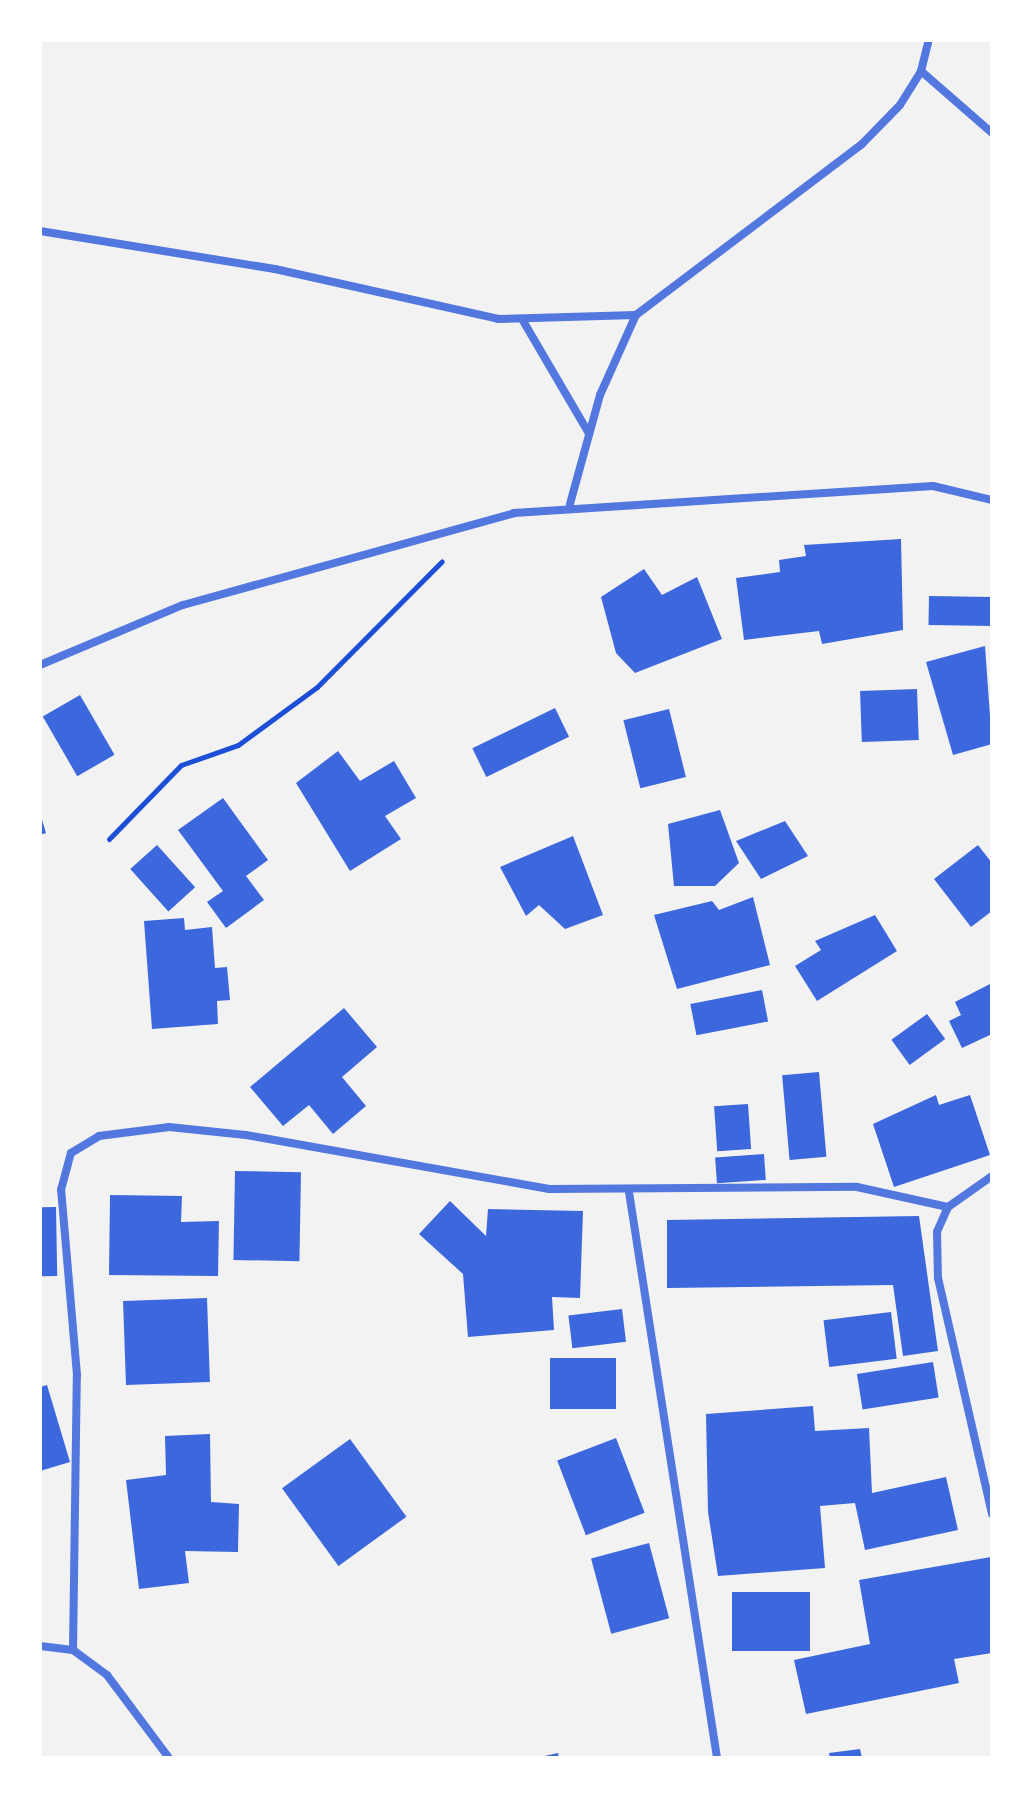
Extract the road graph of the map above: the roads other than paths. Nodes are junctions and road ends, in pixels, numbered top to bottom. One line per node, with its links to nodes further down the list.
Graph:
1 (929, 40): 2 (street)
2 (921, 71): 3 (street); 5 (street)
3 (992, 133)
4 (40, 231): 6 (street)
5 (636, 315): 6 (street); 7 (street)
6 (522, 319): 7 (street)
7 (588, 432): 9 (street)
8 (992, 500): 9 (street)
9 (570, 504): 10 (street)
10 (40, 665)
11 (992, 1176): 13 (street)
12 (629, 1192): 13 (street); 16 (street); 18 (street)
13 (948, 1207): 14 (street)
14 (992, 1514)
15 (40, 1646): 16 (street)
16 (73, 1650): 17 (street)
17 (169, 1758)
18 (717, 1758)

